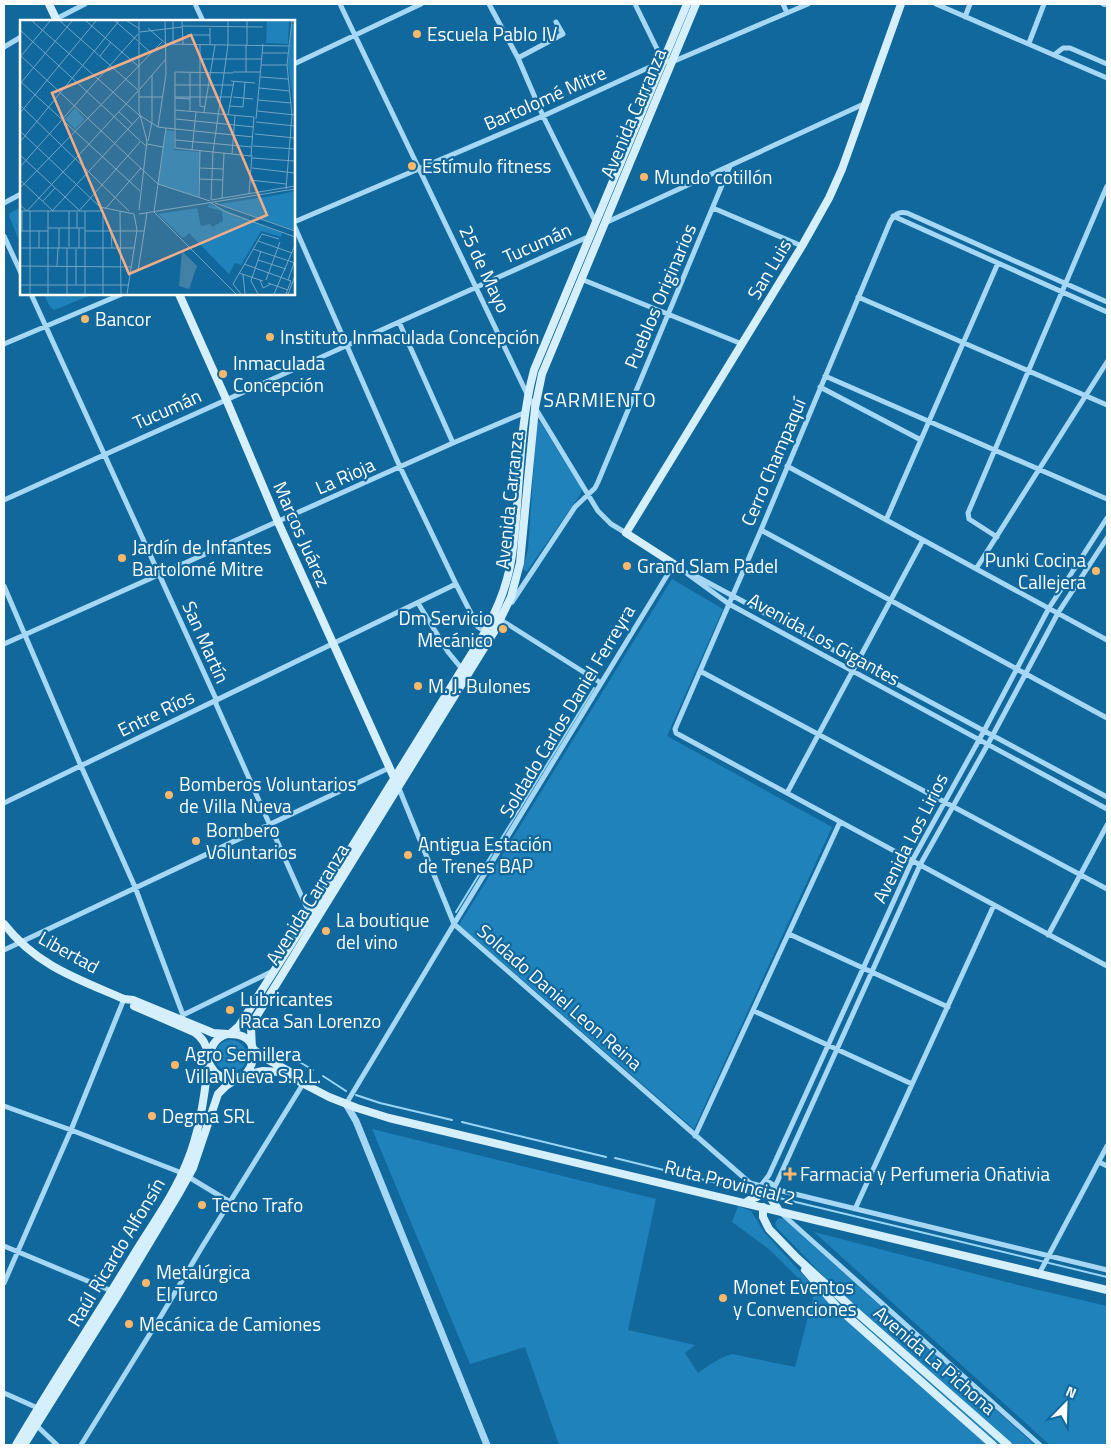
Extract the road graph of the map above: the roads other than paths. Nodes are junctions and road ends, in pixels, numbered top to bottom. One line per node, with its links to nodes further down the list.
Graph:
1 (49, 4): 20 (main road)
2 (85, 4): 21 (street)
3 (195, 4): 22 (street)
4 (340, 4): 24 (street, 25 de Mayo)
5 (421, 4): 24 (street)
6 (489, 4): 29 (street)
7 (636, 4): 30 (street)
8 (687, 4): 30 (main road, Avenida Carranza)
9 (696, 4): 30 (main road, Avenida Carranza)
10 (783, 4): 18 (street)
11 (808, 4): 18 (street, Bartolomé Mitre)
12 (901, 4): 34 (main road, San Luis)
13 (936, 4): 19 (street)
14 (970, 4): 19 (street)
15 (1044, 4): 26 (street)
16 (1103, 4): 17 (street)
17 (1107, 5)
18 (787, 13): 30 (street, Bartolomé Mitre)
19 (965, 17): 26 (street)
20 (55, 20)
21 (57, 20)
22 (202, 20)
23 (556, 22): 29 (street)
24 (355, 36): 31 (street); 37 (street, 25 de Mayo)
25 (20, 39): 27 (street)
26 (1029, 43): 28 (street)
27 (4, 47)
28 (1054, 54): 32 (street); 33 (street)
29 (518, 58): 35 (street)
30 (668, 62): 35 (street, Bartolomé Mitre); 43 (main road, Avenida Carranza)
31 (295, 64)
32 (1107, 64)
33 (1107, 78)
34 (866, 103): 36 (street); 48 (main road, San Luis)
35 (543, 116): 37 (street, Bartolomé Mitre); 43 (street)
36 (730, 166): 41 (street, Pueblos Originarios); 43 (street)
37 (420, 168): 44 (street, Bartolomé Mitre); 53 (street, 25 de Mayo)
38 (1107, 189): 52 (street)
39 (20, 195): 40 (street)
40 (4, 203)
41 (713, 208): 48 (street); 61 (street, Pueblos Originarios)
42 (894, 216): 49 (street); 52 (street); 58 (street, Cerro Champaquí)
43 (600, 223): 47 (main road, Avenida Carranza); 51 (main road, Avenida Carranza)
44 (295, 224)
45 (295, 226): 67 (street)
46 (4, 236): 50 (street)
47 (590, 236): 53 (street, Tucumán); 72 (main road, Avenida Carranza)
48 (802, 246): 66 (main road, San Luis)
49 (998, 263): 54 (street); 64 (street)
50 (20, 271)
51 (581, 279): 61 (street); 76 (main road, Avenida Carranza)
52 (1065, 283): 54 (street); 59 (street)
53 (476, 288): 62 (street, Tucumán); 72 (street, 25 de Mayo)
54 (1062, 291): 60 (street); 69 (street)
55 (31, 295): 63 (street, San Martín)
56 (120, 295): 63 (street)
57 (179, 295): 74 (main road, Marcos Juárez)
58 (858, 296): 64 (street); 70 (street, Cerro Champaquí)
59 (1107, 302)
60 (1107, 312)
61 (668, 314): 66 (street); 86 (street, Pueblos Originarios)
62 (399, 322): 67 (street, Tucumán); 80 (street)
63 (46, 326): 65 (street); 82 (street, San Martín)
64 (963, 342): 69 (street); 78 (street)
65 (4, 344)
66 (742, 344): 93 (main road, San Luis)
67 (347, 345): 74 (street, Tucumán); 84 (street)
68 (1107, 362): 73 (street)
69 (1028, 371): 73 (street); 81 (street)
70 (824, 376): 71 (street, Cerro Champaquí); 78 (street)
71 (820, 387): 79 (street); 83 (street, Cerro Champaquí)
72 (528, 396): 76 (street, 25 de Mayo); 77 (main road, Avenida Carranza)
73 (1086, 396): 75 (street); 85 (street)
74 (226, 399): 82 (street, Tucumán); 91 (main road, Marcos Juárez)
75 (1107, 405)
76 (535, 408): 77 (street, La Rioja); 86 (street, 25 de Mayo); 108 (main road, Avenida Carranza)
77 (526, 412): 80 (street, La Rioja); 109 (main road, Avenida Carranza)
78 (929, 421): 79 (street); 81 (street)
79 (921, 440): 90 (street)
80 (453, 443): 84 (street, La Rioja)
81 (995, 450): 85 (street); 94 (street)
82 (103, 455): 88 (street, Tucumán); 99 (street, San Martín)
83 (787, 466): 90 (street); 92 (street, Cerro Champaquí)
84 (400, 467): 91 (street, La Rioja); 100 (street)
85 (1039, 469): 87 (street); 94 (street)
86 (588, 495): 93 (street, 25 de Mayo); 108 (street, Pueblos Originarios)
87 (1107, 499)
88 (4, 500)
89 (1107, 518): 106 (street, Avenida Los Lirios)
90 (886, 520): 96 (street)
91 (278, 522): 99 (street, La Rioja); 114 (main road, Marcos Juárez)
92 (761, 530): 102 (street, Cerro Champaquí); 103 (street)
93 (626, 533): 97 (main road, 25 de Mayo)
94 (998, 536): 98 (street)
95 (1107, 538): 107 (street, Avenida Los Lirios)
96 (924, 540): 98 (street); 103 (street)
97 (674, 564): 102 (street, Avenida Los Gigantes); 105 (street, Avenida Los Gigantes); 121 (street, Soldado Carlos Daniel Ferreyra)
98 (976, 569): 106 (street)
99 (160, 575): 111 (street, La Rioja); 122 (street, San Martín)
100 (456, 584): 104 (street, Entre Ríos); 109 (street)
101 (4, 586): 111 (street)
102 (732, 596): 105 (street, Cerro Champaquí); 115 (street, Avenida Los Gigantes)
103 (891, 601): 115 (street); 117 (street)
104 (418, 602): 114 (street, Entre Ríos); 116 (street)
105 (729, 604): 118 (street, Cerro Champaquí); 119 (street, Avenida Los Gigantes)
106 (1049, 608): 107 (street); 117 (street, Avenida Los Lirios)
107 (1058, 613): 112 (street); 120 (street, Avenida Los Lirios)
108 (503, 616): 110 (main road, Avenida Carranza); 121 (street)
109 (485, 632): 110 (street); 116 (main road, Avenida Carranza)
110 (494, 632): 131 (main road, Avenida Carranza)
111 (25, 634): 113 (street, La Rioja); 129 (street)
112 (1107, 640)
113 (4, 644)
114 (334, 644): 122 (street, Entre Ríos); 130 (main road, Marcos Juárez)
115 (858, 663): 119 (street); 124 (street, Avenida Los Gigantes)
116 (462, 669): 131 (main road, Avenida Carranza)
117 (1017, 669): 120 (street); 124 (street, Avenida Los Lirios)
118 (700, 671): 125 (street); 132 (street, Cerro Champaquí)
119 (853, 672): 125 (street); 127 (street, Avenida Los Gigantes)
120 (1026, 674): 123 (street); 126 (street, Avenida Los Lirios)
121 (602, 683): 150 (street, Soldado Carlos Daniel Ferreyra)
122 (216, 701): 129 (street, Entre Ríos); 139 (street, San Martín)
123 (1107, 718)
124 (984, 731): 126 (street, Avenida Los Gigantes); 127 (street, Avenida Los Lirios)
125 (818, 734): 132 (street); 134 (street)
126 (992, 736): 128 (street, Avenida Los Lirios); 133 (street, Avenida Los Gigantes)
127 (979, 740): 128 (street, Avenida Los Gigantes); 134 (street, Avenida Los Lirios)
128 (988, 744): 136 (street, Avenida Los Lirios); 137 (street, Avenida Los Gigantes)
129 (81, 766): 135 (street, Entre Ríos); 144 (street)
130 (389, 768): 131 (main road, Marcos Juárez); 139 (street)
131 (396, 783): 147 (main road, Avenida Carranza); 148 (main road, Avenida Carranza); 150 (street, Soldado Daniel Leon Reina)
132 (788, 793): 138 (street)
133 (1107, 797)
134 (944, 802): 136 (street); 141 (street, Avenida Los Lirios)
135 (4, 803)
136 (953, 807): 142 (street, Avenida Los Lirios); 143 (street)
137 (1107, 809)
138 (840, 822): 141 (street); 151 (street)
139 (270, 824): 144 (street); 147 (street, San Martín)
140 (1107, 824): 143 (street)
141 (912, 861): 142 (street); 156 (street, Avenida Los Lirios)
142 (920, 865): 146 (street); 158 (street, Avenida Los Lirios)
143 (1080, 875): 145 (street); 152 (street)
144 (134, 887): 153 (street); 162 (street)
145 (1107, 889)
146 (994, 905): 152 (street); 160 (street)
147 (311, 913): 148 (street, San Martín); 157 (main road, Avenida Carranza)
148 (316, 920): 165 (main road, Avenida Carranza)
149 (4, 924): 153 (main road, Libertad)
150 (454, 924): 171 (street, Soldado Carlos Daniel Ferreyra); 175 (street, Soldado Daniel Leon Reina)
151 (789, 934): 156 (street); 161 (street)
152 (1048, 934): 155 (street)
153 (20, 943): 154 (street); 159 (main road, Libertad)
154 (4, 950)
155 (1107, 966)
156 (863, 968): 158 (street); 164 (street, Avenida Los Lirios)
157 (275, 970): 162 (street); 163 (main road, Avenida Carranza)
158 (872, 972): 160 (street); 166 (street, Avenida Los Lirios)
159 (124, 999): 162 (main road, Libertad); 167 (main road, Libertad); 174 (street)
160 (948, 1007): 170 (street)
161 (754, 1011): 164 (street); 175 (street)
162 (182, 1017): 163 (main road, Libertad)
163 (229, 1034): 165 (main road); 167 (main road)
164 (828, 1046): 166 (street); 180 (street, Avenida Los Lirios)
165 (253, 1049): 168 (main road); 171 (main road)
166 (837, 1050): 170 (street); 180 (street, Avenida Los Lirios)
167 (208, 1059): 168 (main road); 179 (main road, Raúl Ricardo Alfonsín)
168 (241, 1077): 169 (main road); 179 (main road, Raúl Ricardo Alfonsín)
169 (304, 1084): 171 (main road); 181 (street)
170 (912, 1084): 184 (street)
171 (346, 1104): 182 (main road, Ruta Provincial 2); 202 (street)
172 (5, 1107): 173 (street); 174 (street)
173 (4, 1113)
174 (71, 1130): 179 (street); 187 (street)
175 (695, 1136): 180 (street, Soldado Daniel Leon Reina)
176 (1107, 1146): 177 (street)
177 (1099, 1162): 178 (street); 188 (street)
178 (1107, 1166)
179 (185, 1175): 181 (street); 194 (main road, Raúl Ricardo Alfonsín)
180 (766, 1189): 182 (main road); 184 (street, Soldado Daniel Leon Reina); 185 (main road)
181 (230, 1202): 201 (street)
182 (745, 1203): 183 (main road, Ruta Provincial 2)
183 (763, 1207): 185 (main road, Ruta Provincial 2); 189 (main road, Avenida La Pichona)
184 (855, 1208): 188 (street, Soldado Daniel Leon Reina)
185 (779, 1210): 191 (main road, Ruta Provincial 2); 205 (street)
186 (4, 1246): 187 (street)
187 (17, 1252): 192 (street); 194 (street)
188 (1048, 1256): 190 (street, Soldado Daniel Leon Reina); 191 (street)
189 (797, 1258): 203 (main road, Avenida La Pichona); 204 (main road, Avenida La Pichona)
190 (1107, 1270)
191 (1039, 1274): 193 (main road, Ruta Provincial 2)
192 (4, 1283)
193 (1107, 1290)
194 (115, 1293): 196 (main road, Raúl Ricardo Alfonsín)
195 (4, 1393): 196 (street)
196 (42, 1410): 197 (main road, Raúl Ricardo Alfonsín)
197 (34, 1423): 198 (main road, Raúl Ricardo Alfonsín); 199 (main road, Raúl Ricardo Alfonsín); 200 (street)
198 (16, 1445)
199 (24, 1445)
200 (57, 1445)
201 (81, 1445)
202 (487, 1445)
203 (992, 1445)
204 (1008, 1445)
205 (1040, 1445)

